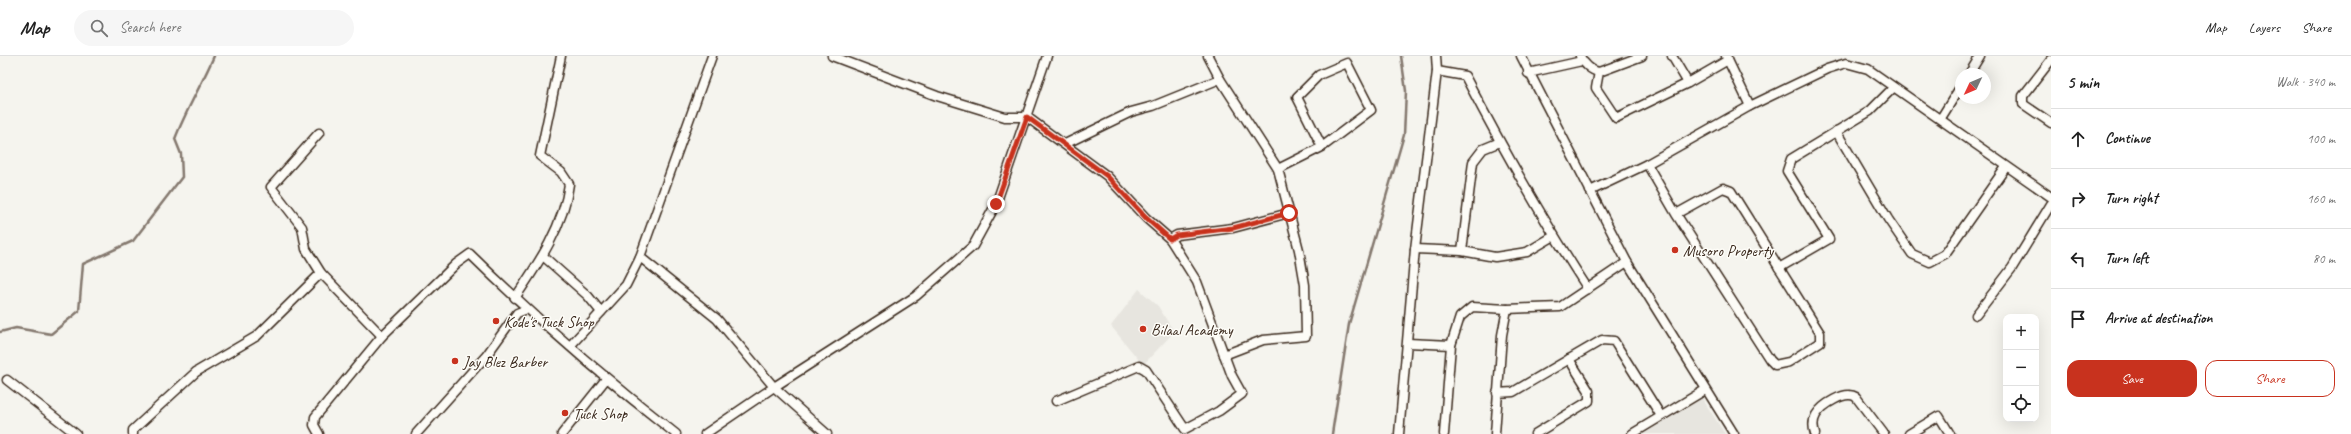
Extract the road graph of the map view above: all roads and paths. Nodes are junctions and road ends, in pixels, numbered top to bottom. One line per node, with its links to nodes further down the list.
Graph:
1 (561, 56): 43 (street)
2 (712, 56): 44 (street)
3 (832, 56): 23 (street)
4 (1047, 56): 23 (street)
5 (1208, 56): 18 (street)
6 (1436, 56): 15 (street)
7 (1520, 56): 17 (street)
8 (1642, 56): 16 (street)
9 (1672, 56): 19 (street)
10 (1980, 56): 14 (street)
11 (1727, 58): 19 (street); 22 (street)
12 (1581, 59): 16 (street); 17 (street)
13 (2051, 60): 25 (street)
14 (1973, 68)
15 (1437, 71): 28 (street); 41 (street)
16 (1599, 72): 19 (street)
17 (1528, 73): 34 (street)
18 (1220, 79): 29 (street); 33 (street)
19 (1688, 83)
20 (1892, 88): 22 (street); 24 (street); 26 (street)
21 (1955, 96): 24 (street)
22 (1750, 106): 31 (street)
23 (1027, 117): 29 (street); 62 (street)
24 (1941, 118): 32 (street)
25 (2051, 123)
26 (1836, 131): 32 (street); 46 (street)
27 (319, 132): 47 (street)
28 (1500, 142): 39 (street); 42 (street)
29 (1065, 144): 40 (street)
30 (1322, 147): 30 (street); 33 (street)
31 (1647, 164): 34 (street); 38 (street)
32 (2006, 167): 35 (street)
33 (1278, 169): 37 (street)
34 (1590, 191): 45 (street)
35 (2051, 197)
36 (2051, 204): 53 (street)
37 (1289, 213): 40 (street); 58 (street)
38 (1676, 214): 46 (street); 46 (street)
39 (1554, 236): 42 (street); 48 (street)
40 (1170, 239): 58 (street)
41 (1416, 249): 42 (street); 55 (street)
42 (1462, 252)
43 (543, 256): 49 (street); 52 (street)
44 (640, 257): 52 (street); 62 (street)
45 (1627, 262): 48 (street); 63 (street)
46 (1779, 268)
47 (322, 273): 54 (street); 69 (street)
48 (1588, 289): 51 (street)
49 (515, 298): 50 (street); 54 (street)
50 (527, 309): 57 (street); 71 (street)
51 (1507, 309): 56 (street); 64 (street)
52 (601, 312): 57 (street)
53 (1976, 315)
54 (382, 336): 70 (street)
55 (1408, 343): 56 (street); 77 (street)
56 (1451, 345): 78 (street)
57 (570, 346): 60 (street)
58 (1224, 355): 67 (street)
59 (1569, 359): 64 (street); 66 (street); 80 (street)
60 (606, 379): 72 (street); 73 (street)
61 (7, 380): 68 (street)
62 (774, 387): 74 (street); 75 (street)
63 (1705, 390): 66 (street); 82 (street)
64 (1497, 393): 79 (street)
65 (1056, 402): 67 (street)
66 (1661, 416): 81 (street)
67 (1185, 429): 76 (street)
68 (76, 434)
69 (133, 434)
70 (319, 434)
71 (416, 434)
72 (562, 434)
73 (676, 434)
74 (705, 434)
75 (827, 434)
76 (1178, 434)
77 (1399, 434)
78 (1444, 434)
79 (1495, 434)
80 (1535, 434)
81 (1632, 434)
82 (1734, 434)
83 (1815, 434): 84 (street)
84 (1884, 434)
85 (1909, 434): 86 (street)
86 (1950, 434)

